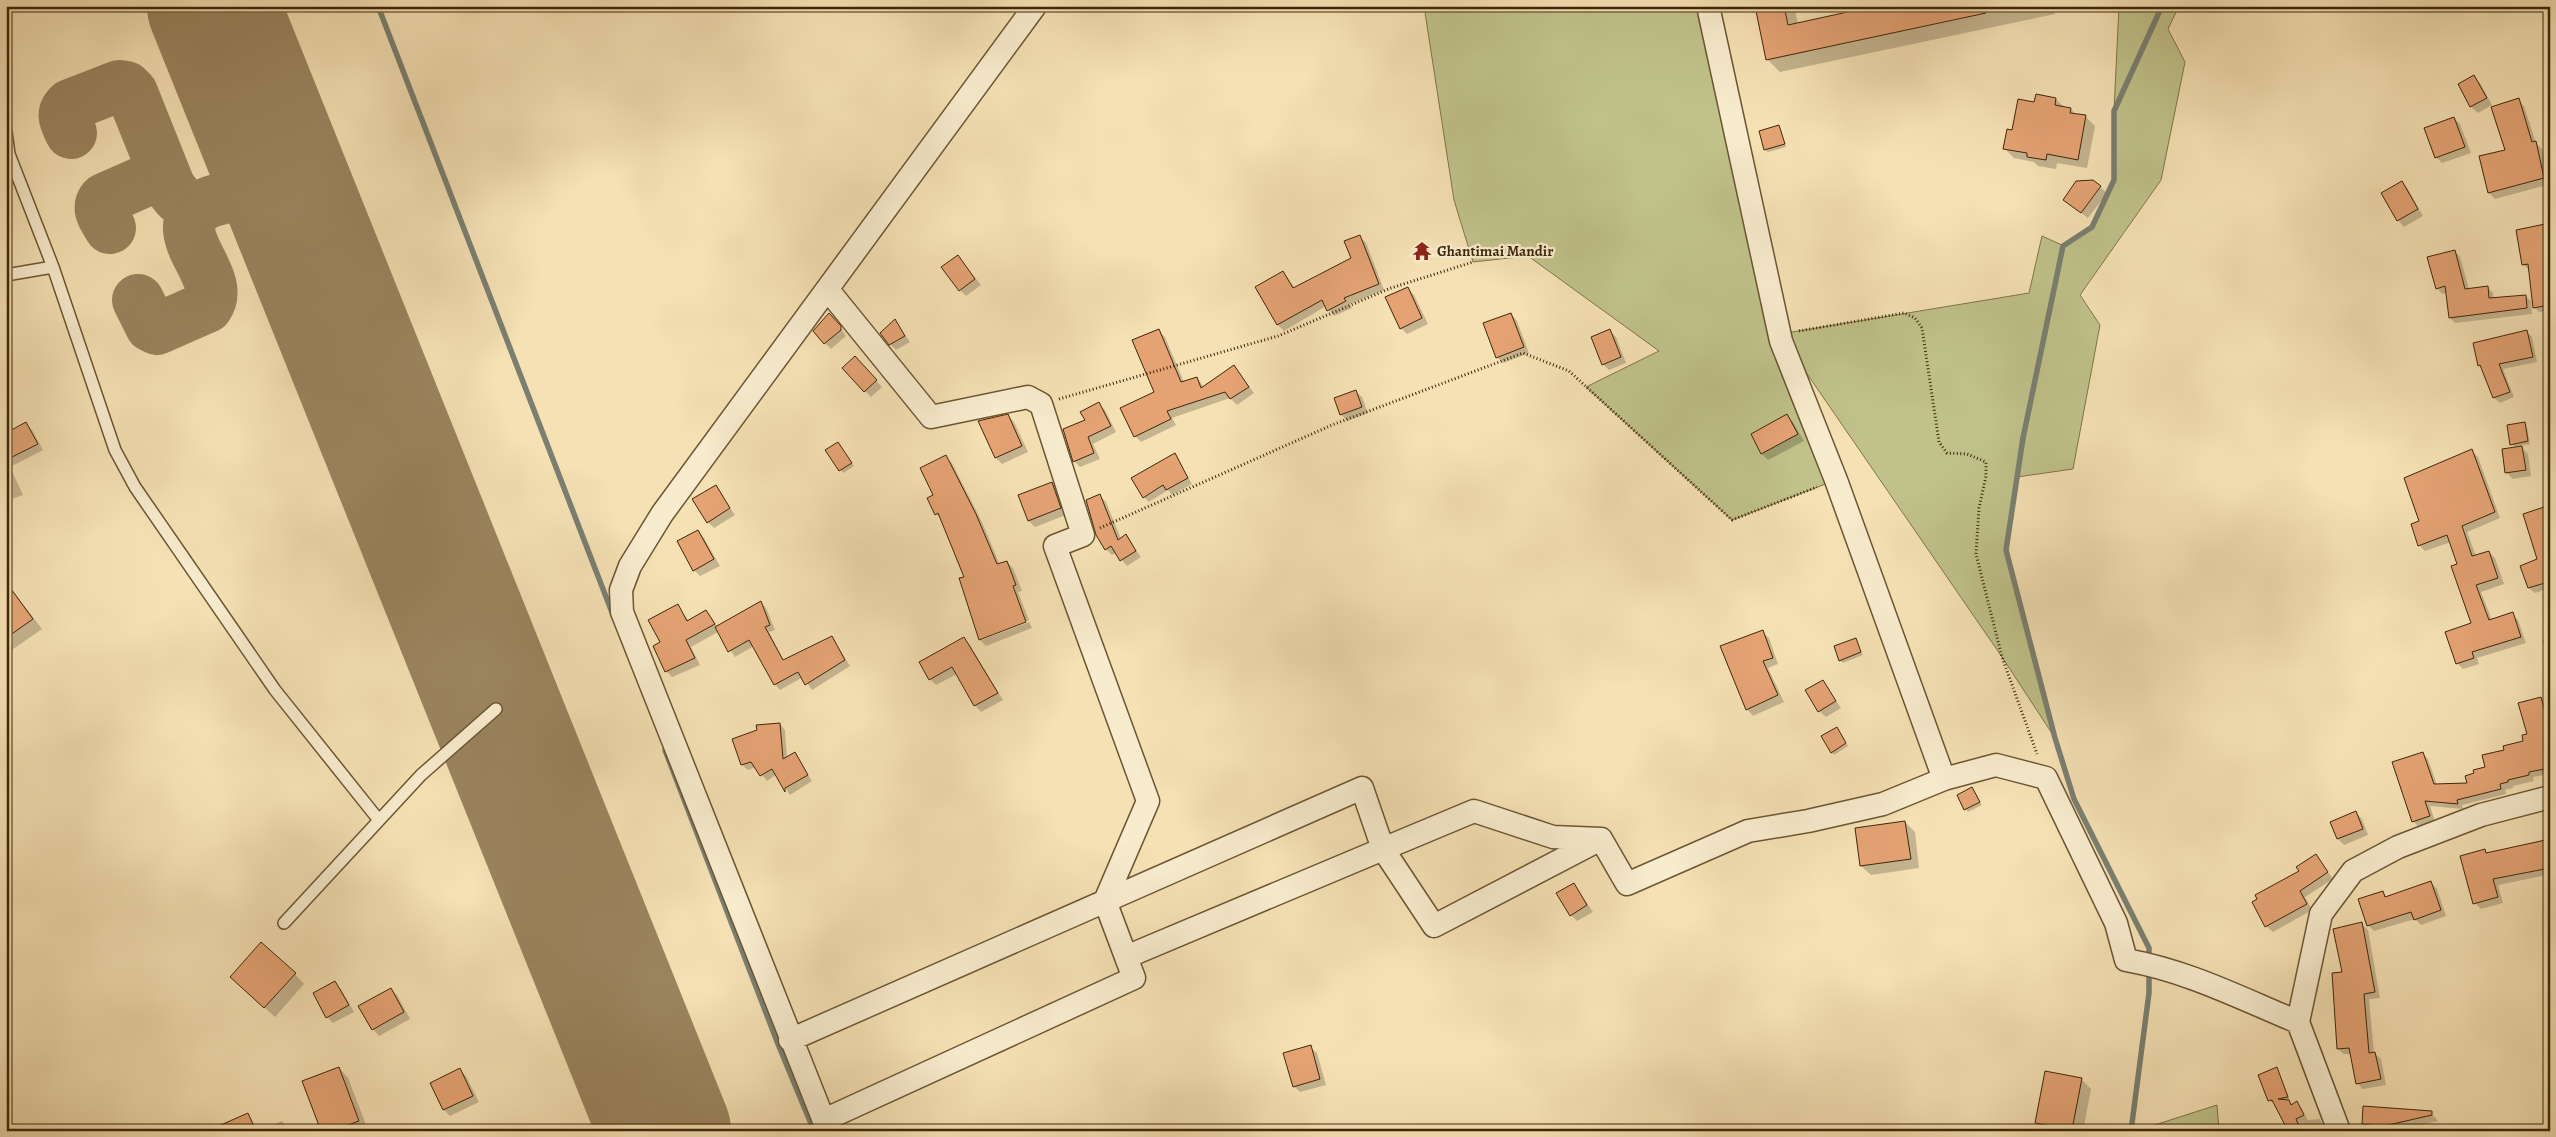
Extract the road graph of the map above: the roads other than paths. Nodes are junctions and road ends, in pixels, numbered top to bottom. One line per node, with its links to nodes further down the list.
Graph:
1 (1035, 6): 6 (street)
2 (1708, 6): 8 (street)
3 (6, 132): 4 (lane)
4 (53, 267): 5 (lane); 10 (lane)
5 (6, 275)
6 (828, 290): 13 (street); 17 (street)
7 (496, 709): 10 (lane)
8 (1944, 779): 11 (street); 16 (street)
9 (2550, 797): 16 (street)
10 (378, 819): 14 (lane)
11 (1601, 839): 12 (street); 12 (street)
12 (1383, 849): 13 (street); 15 (street)
13 (1105, 901): 15 (street); 17 (street)
14 (284, 923)
15 (1126, 957): 18 (street)
16 (2298, 1022): 19 (street)
17 (790, 1040): 18 (street)
18 (826, 1125)
19 (2339, 1131)

